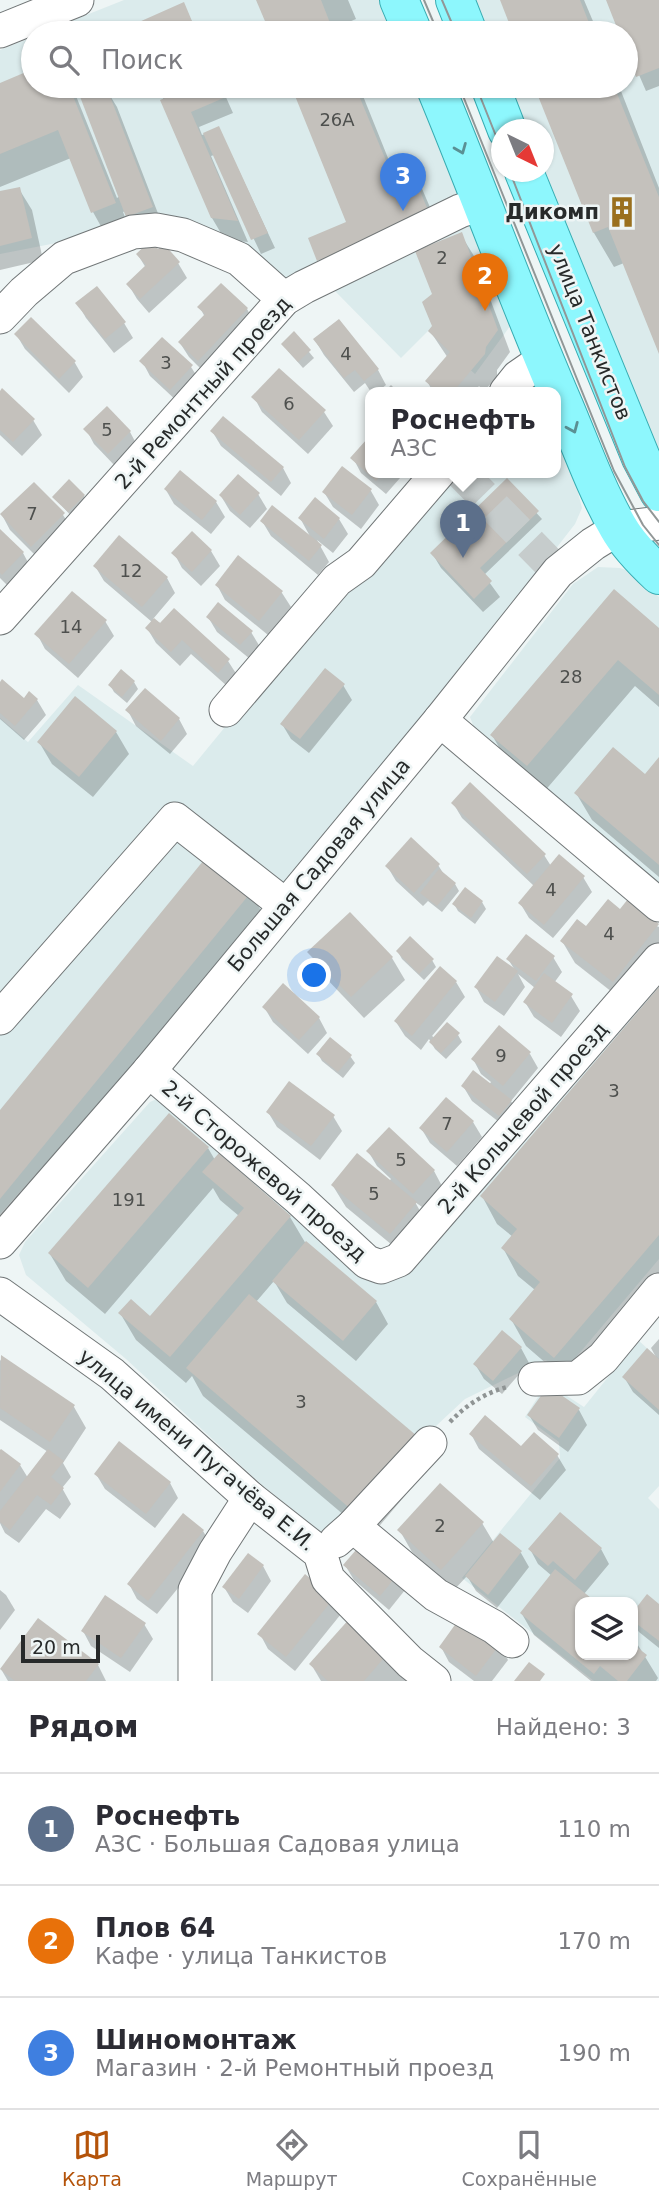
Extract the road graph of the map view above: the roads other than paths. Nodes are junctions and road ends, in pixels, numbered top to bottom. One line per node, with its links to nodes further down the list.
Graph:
1 (77, 0): 4 (street)
2 (400, 0): 5 (main road)
3 (455, 0): 6 (main road)
4 (25, 21)
5 (408, 21)
6 (463, 21)
7 (21, 23): 8 (street)
8 (0, 31)
9 (440, 98): 13 (main road, one-way to 13)
10 (495, 98): 11 (main road)
11 (504, 119)
12 (528, 182): 21 (main road, улица Танкистов)
13 (483, 203): 14 (street, 2-й Ремонтный проезд); 16 (main road)
14 (284, 299): 15 (street); 25 (street, 2-й Ремонтный проезд)
15 (0, 317)
16 (544, 359): 17 (street); 18 (main road, one-way to 18)
17 (510, 387)
18 (556, 387)
19 (561, 397): 23 (main road, one-way to 23)
20 (434, 478): 26 (street)
21 (659, 492)
22 (659, 523): 23 (street, Большая Садовая улица)
23 (619, 528): 24 (main road); 27 (street, Большая Садовая улица)
24 (659, 575)
25 (0, 618)
26 (226, 710)
27 (440, 720): 28 (street, Большая Садовая улица); 29 (street)
28 (285, 905): 31 (street); 32 (street, Большая Садовая улица)
29 (659, 905)
30 (659, 960): 34 (street, 2-й Кольцевой проезд)
31 (0, 1018)
32 (149, 1072): 33 (street, Большая Садовая улица); 34 (street, 2-й Сторожевой проезд)
33 (0, 1242)
34 (381, 1267)
35 (659, 1290): 37 (street)
36 (0, 1294): 39 (street, улица имени Пугачёва Е.И.)
37 (535, 1379)
38 (430, 1443): 40 (street)
39 (250, 1498): 41 (street, улица имени Пугачёва Е.И.); 43 (street)
40 (354, 1526): 41 (street); 42 (street)
41 (320, 1553): 44 (street, улица имени Пугачёва Е.И.)
42 (512, 1641)
43 (195, 1681)
44 (434, 1681)

